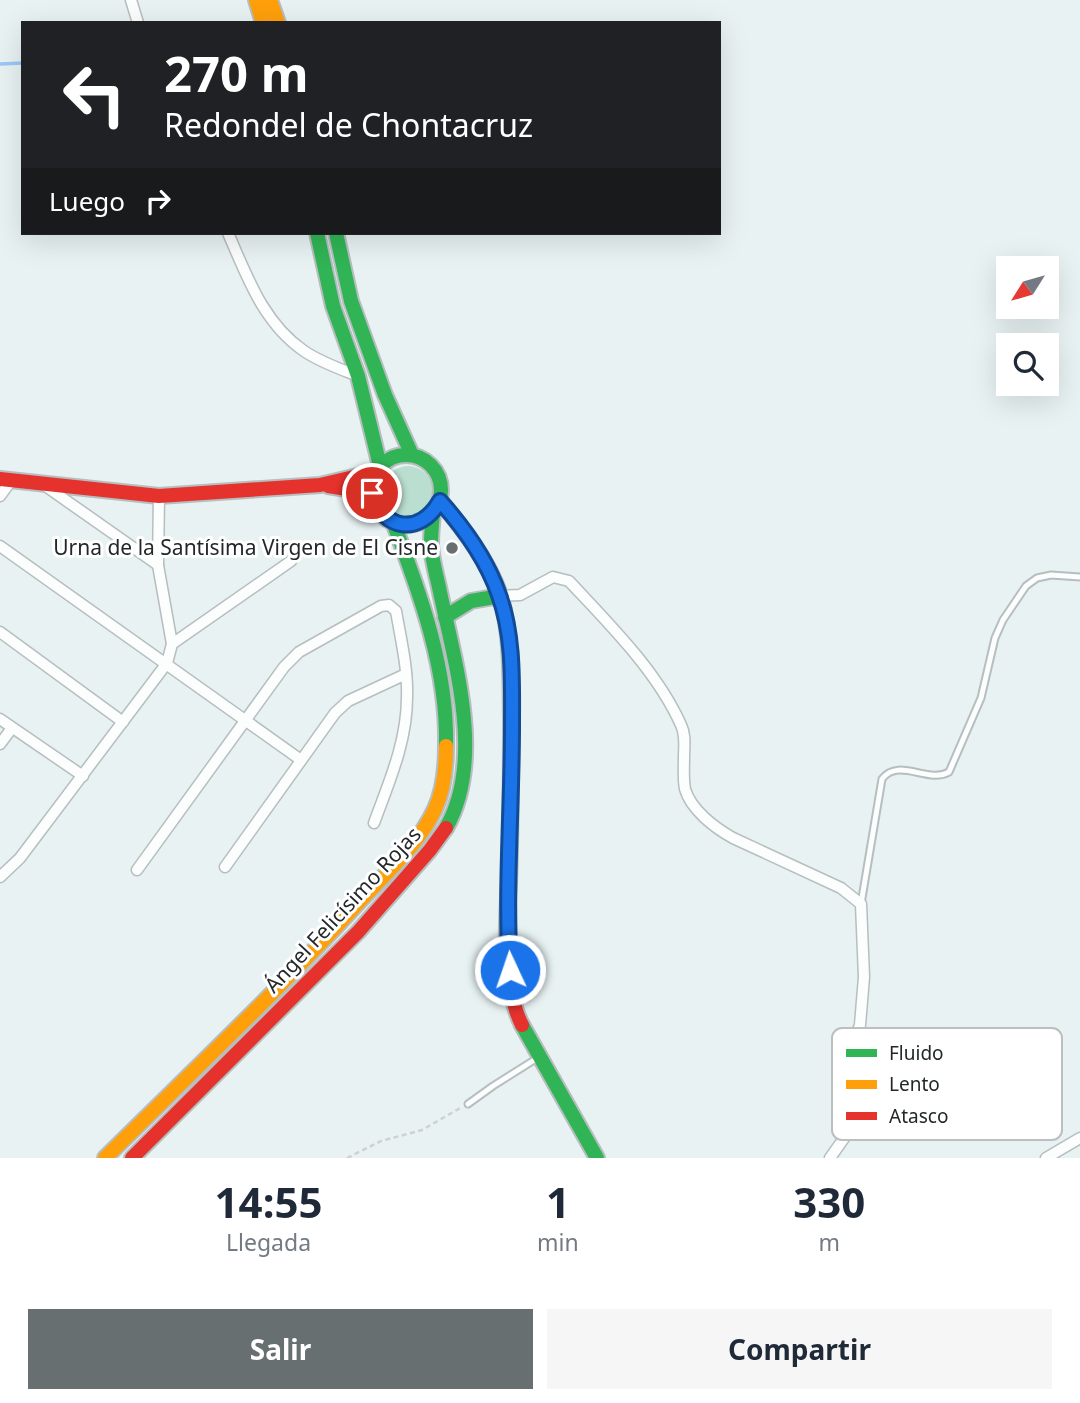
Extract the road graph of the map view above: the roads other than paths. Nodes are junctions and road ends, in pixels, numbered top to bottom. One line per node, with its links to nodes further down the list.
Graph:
1 (131, 0): 4 (street)
2 (256, 0): 5 (main road)
3 (270, 0): 6 (main road)
4 (137, 21)
5 (261, 21)
6 (277, 21)
7 (229, 235): 10 (street)
8 (317, 235): 10 (main road)
9 (336, 235): 11 (main road)
10 (358, 376): 12 (main road)
11 (412, 454): 12 (main road); 19 (main road)
12 (377, 469): 15 (main road); 16 (main road)
13 (6, 480): 14 (main road); 17 (street)
14 (41, 483): 18 (main road); 23 (street)
15 (320, 485): 16 (main road); 18 (main road)
16 (372, 493): 20 (main road)
17 (0, 496)
18 (159, 496): 23 (street)
19 (436, 507): 20 (main road); 25 (main road); 26 (main road, Ángel Felicísimo Rojas)
20 (393, 522): 48 (main road, Ángel Felicísimo Rojas)
21 (0, 547): 29 (street)
22 (291, 561): 28 (street)
23 (158, 565): 28 (street)
24 (1080, 577): 42 (lane)
25 (500, 596): 26 (main road); 42 (street); 44 (main road)
26 (445, 617): 49 (main road, Ángel Felicísimo Rojas)
27 (0, 632): 33 (street)
28 (173, 644): 29 (street)
29 (167, 663): 32 (street); 33 (street)
30 (406, 674): 32 (street); 36 (street); 38 (street)
31 (0, 719): 34 (street)
32 (246, 720): 36 (street); 40 (street)
33 (123, 722): 37 (street)
34 (12, 728): 35 (street); 37 (street)
35 (0, 744)
36 (301, 760): 39 (street)
37 (83, 776): 41 (street)
38 (374, 823)
39 (225, 867)
40 (137, 870)
41 (0, 877)
42 (861, 904): 43 (street)
43 (859, 1028)
44 (539, 1057): 45 (lane); 50 (main road)
45 (468, 1104)
46 (1080, 1138): 52 (street)
47 (843, 1140): 51 (street)
48 (106, 1158)
49 (132, 1158)
50 (597, 1158)
51 (830, 1158)
52 (1046, 1158)

